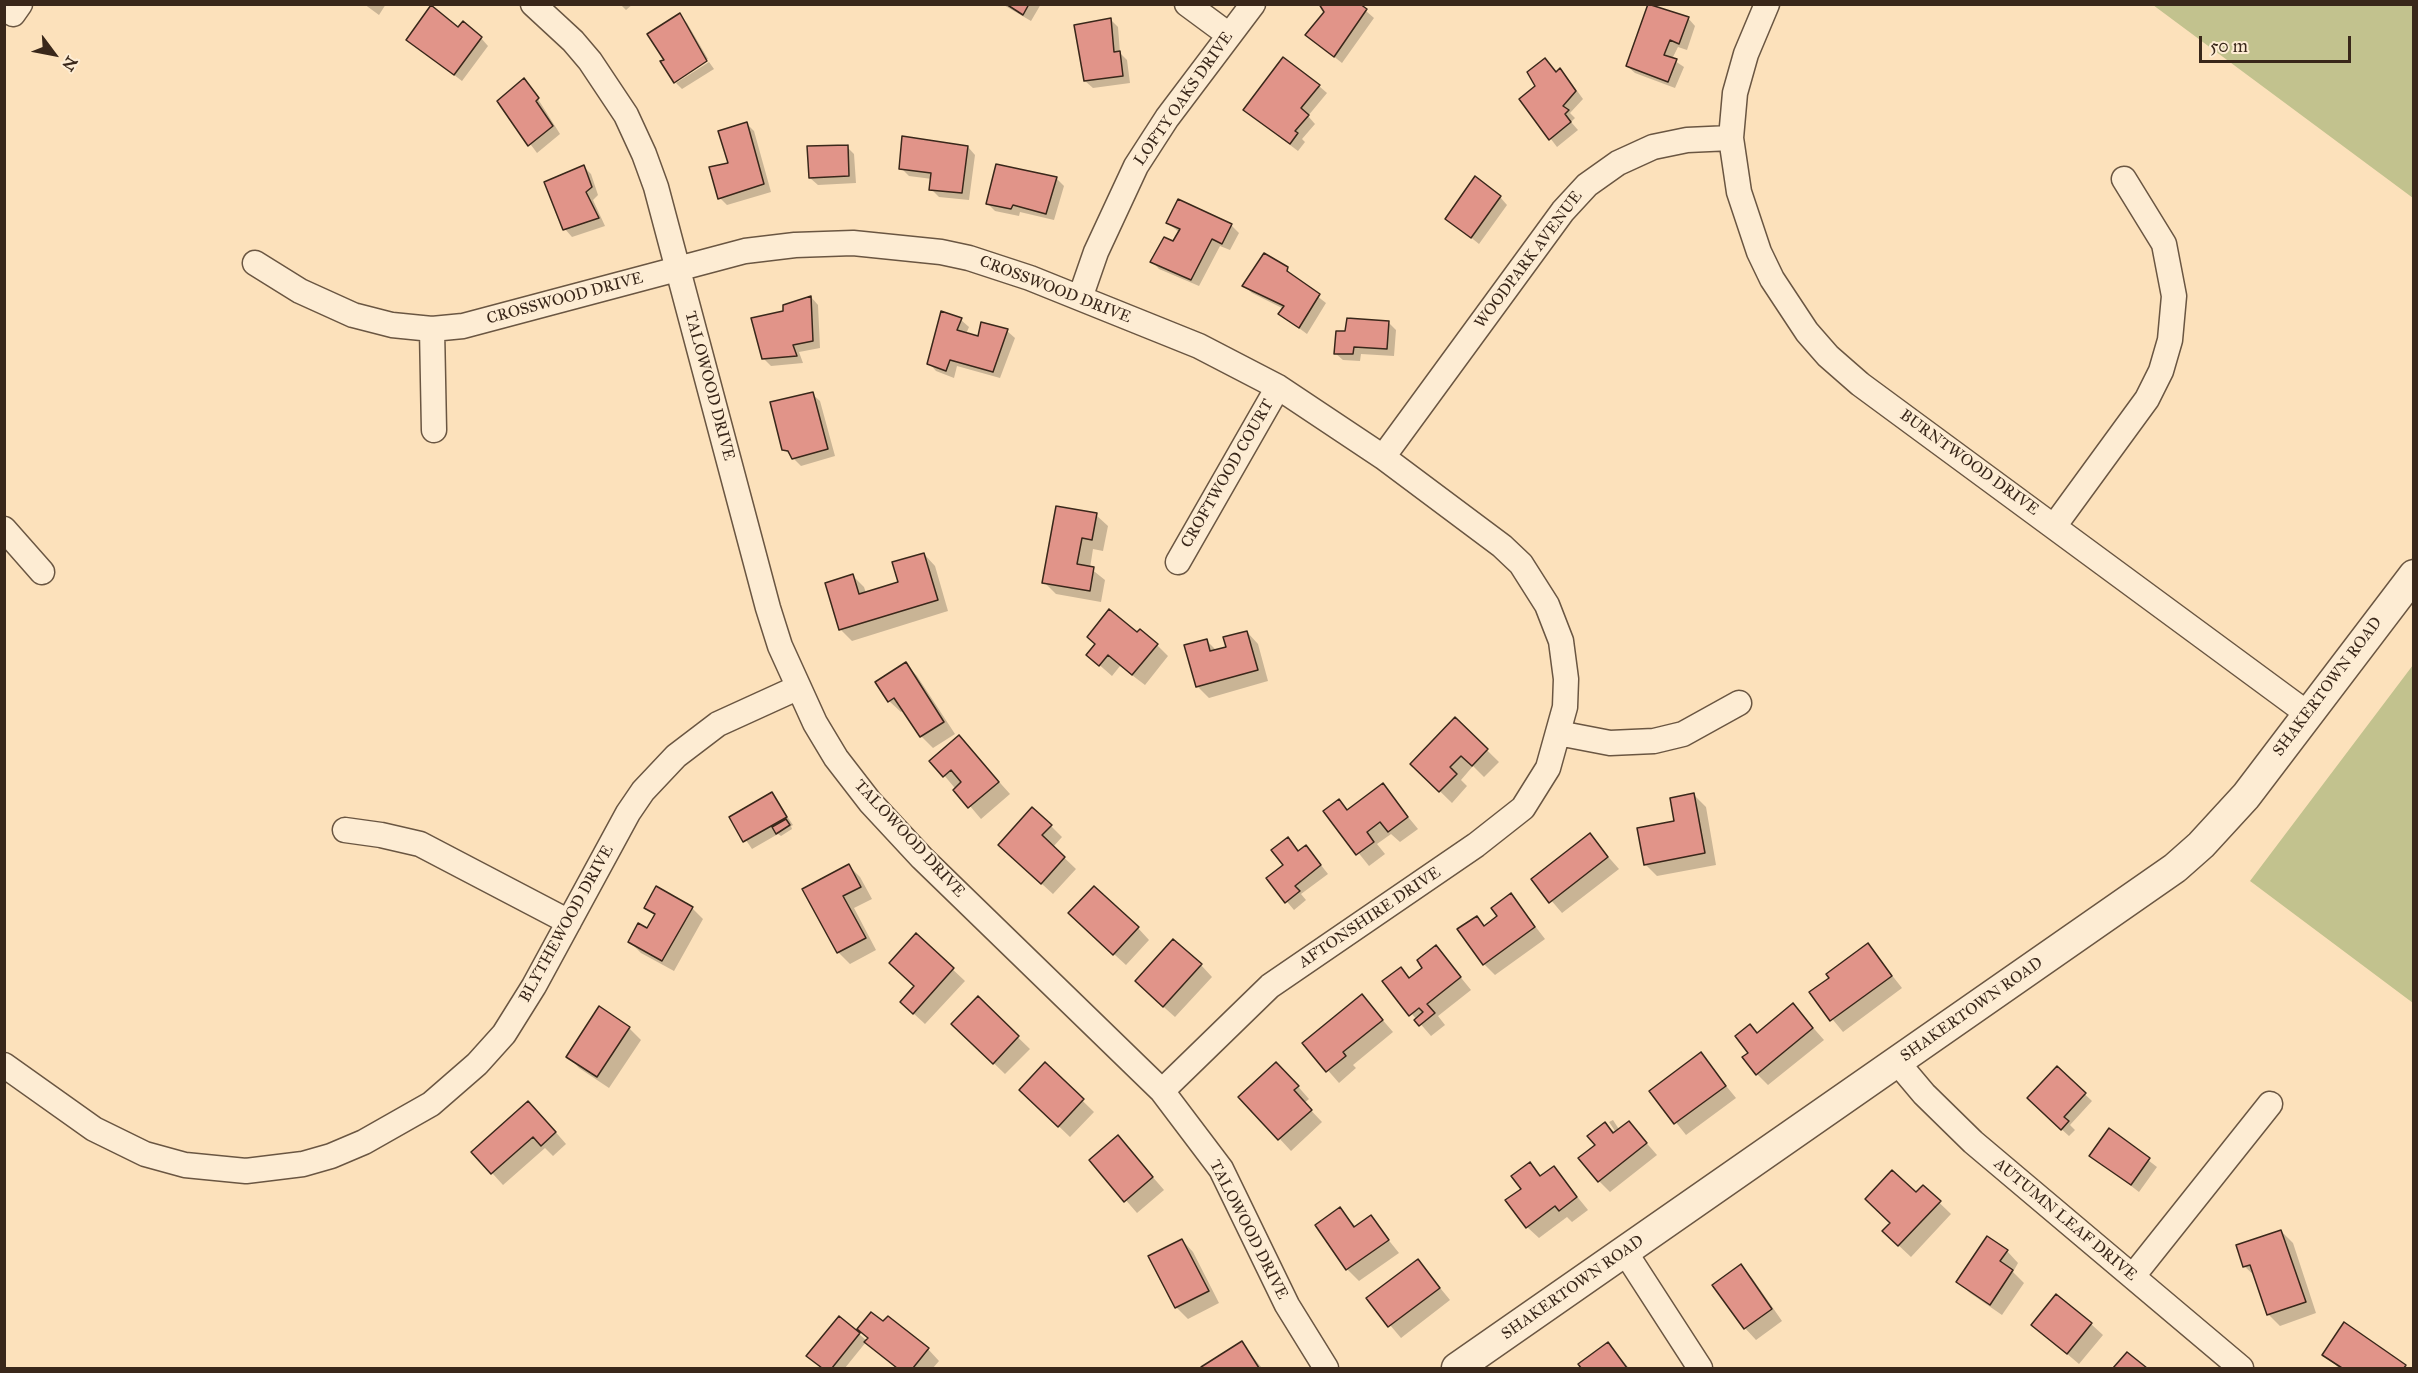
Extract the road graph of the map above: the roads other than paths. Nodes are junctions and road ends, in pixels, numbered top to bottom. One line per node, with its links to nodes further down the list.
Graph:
1 (533, 4): 9 (street, TALOWOOD DRIVE)
2 (1187, 4): 5 (street)
3 (1253, 4): 5 (street, LOFTY OAKS DRIVE)
4 (1767, 4): 6 (street)
5 (1229, 35): 10 (street, LOFTY OAKS DRIVE)
6 (1731, 138): 14 (street, WOODPARK AVENUE); 15 (street, BURNTWOOD DRIVE)
7 (2124, 179): 15 (street)
8 (255, 263): 11 (street, CROSSWOOD DRIVE)
9 (677, 269): 10 (street, CROSSWOOD DRIVE); 11 (street, CROSSWOOD DRIVE); 20 (street, TALOWOOD DRIVE)
10 (1080, 298): 12 (street, CROSSWOOD DRIVE)
11 (432, 329): 13 (street)
12 (1278, 387): 14 (street, CROSSWOOD DRIVE); 17 (street, CROFTWOOD COURT)
13 (434, 430)
14 (1383, 457): 23 (street, CROSSWOOD DRIVE)
15 (2055, 525): 22 (street, BURNTWOOD DRIVE)
16 (4, 529): 18 (street)
17 (1178, 562)
18 (42, 572)
19 (2414, 575): 22 (street, SHAKERTOWN ROAD)
20 (797, 688): 25 (street, BLYTHEWOOD DRIVE); 28 (street, TALOWOOD DRIVE)
21 (1739, 703): 23 (street)
22 (2308, 714): 26 (street, SHAKERTOWN ROAD)
23 (1558, 733): 28 (street, AFTONSHIRE DRIVE)
24 (345, 830): 25 (street)
25 (569, 922): 27 (street, BLYTHEWOOD DRIVE)
26 (1897, 1062): 30 (street, SHAKERTOWN ROAD); 31 (street, AUTUMN LEAF DRIVE)
27 (4, 1065)
28 (1162, 1090): 32 (street, TALOWOOD DRIVE)
29 (2270, 1104): 31 (street)
30 (1625, 1252): 33 (street, SHAKERTOWN ROAD); 34 (street)
31 (2133, 1276): 35 (street, AUTUMN LEAF DRIVE)
32 (1326, 1368)
33 (1457, 1368)
34 (1700, 1368)
35 (2241, 1368)

